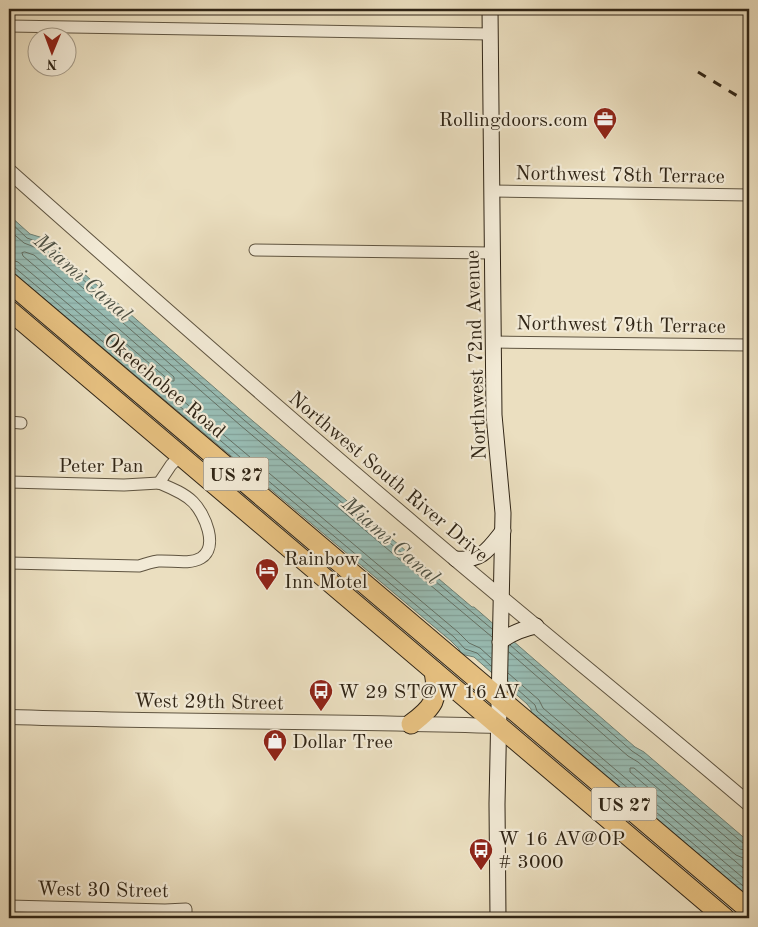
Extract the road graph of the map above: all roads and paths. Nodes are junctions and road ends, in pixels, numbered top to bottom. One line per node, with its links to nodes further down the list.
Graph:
1 (490, 9): 3 (main road, Northwest 72nd Avenue)
2 (9, 26): 3 (street)
3 (490, 34): 5 (main road, Northwest 72nd Avenue)
4 (9, 171): 19 (street, Northwest South River Drive)
5 (491, 191): 6 (street, Northwest 78th Terrace); 8 (main road, Northwest 72nd Avenue)
6 (749, 195)
7 (255, 250): 8 (street)
8 (492, 253): 11 (main road, Northwest 72nd Avenue)
9 (9, 282): 25 (highway, Okeechobee Road / US 27)
10 (9, 310): 15 (highway, US 27)
11 (492, 342): 12 (street, Northwest 79th Terrace); 18 (main road, Northwest 72nd Avenue)
12 (749, 345)
13 (9, 422): 14 (street)
14 (21, 423)
15 (180, 456): 17 (street, Peter Pan); 24 (highway, US 27)
16 (9, 482): 17 (street, Peter Pan)
17 (159, 483): 20 (street)
18 (503, 531): 19 (main road); 21 (main road, Northwest 72nd Avenue)
19 (456, 560): 21 (street, Northwest South River Drive)
20 (9, 563)
21 (500, 596): 22 (street, Northwest South River Drive); 23 (main road, Northwest 72nd Avenue)
22 (529, 627): 23 (main road); 29 (street, Northwest South River Drive)
23 (500, 642): 25 (main road, Northwest 72nd Avenue)
24 (434, 671): 27 (highway); 28 (highway, US 27)
25 (500, 691): 28 (main road, Northwest 72nd Avenue); 31 (highway, Okeechobee Road / US 27)
26 (9, 717): 27 (street, West 29th Street)
27 (411, 724): 28 (street, West 29th Street)
28 (499, 726): 33 (main road, Northwest 72nd Avenue); 34 (highway, US 27)
29 (749, 804)
30 (9, 906): 32 (street, West 30 Street)
31 (749, 910)
32 (186, 918)
33 (498, 918)
34 (725, 918)

